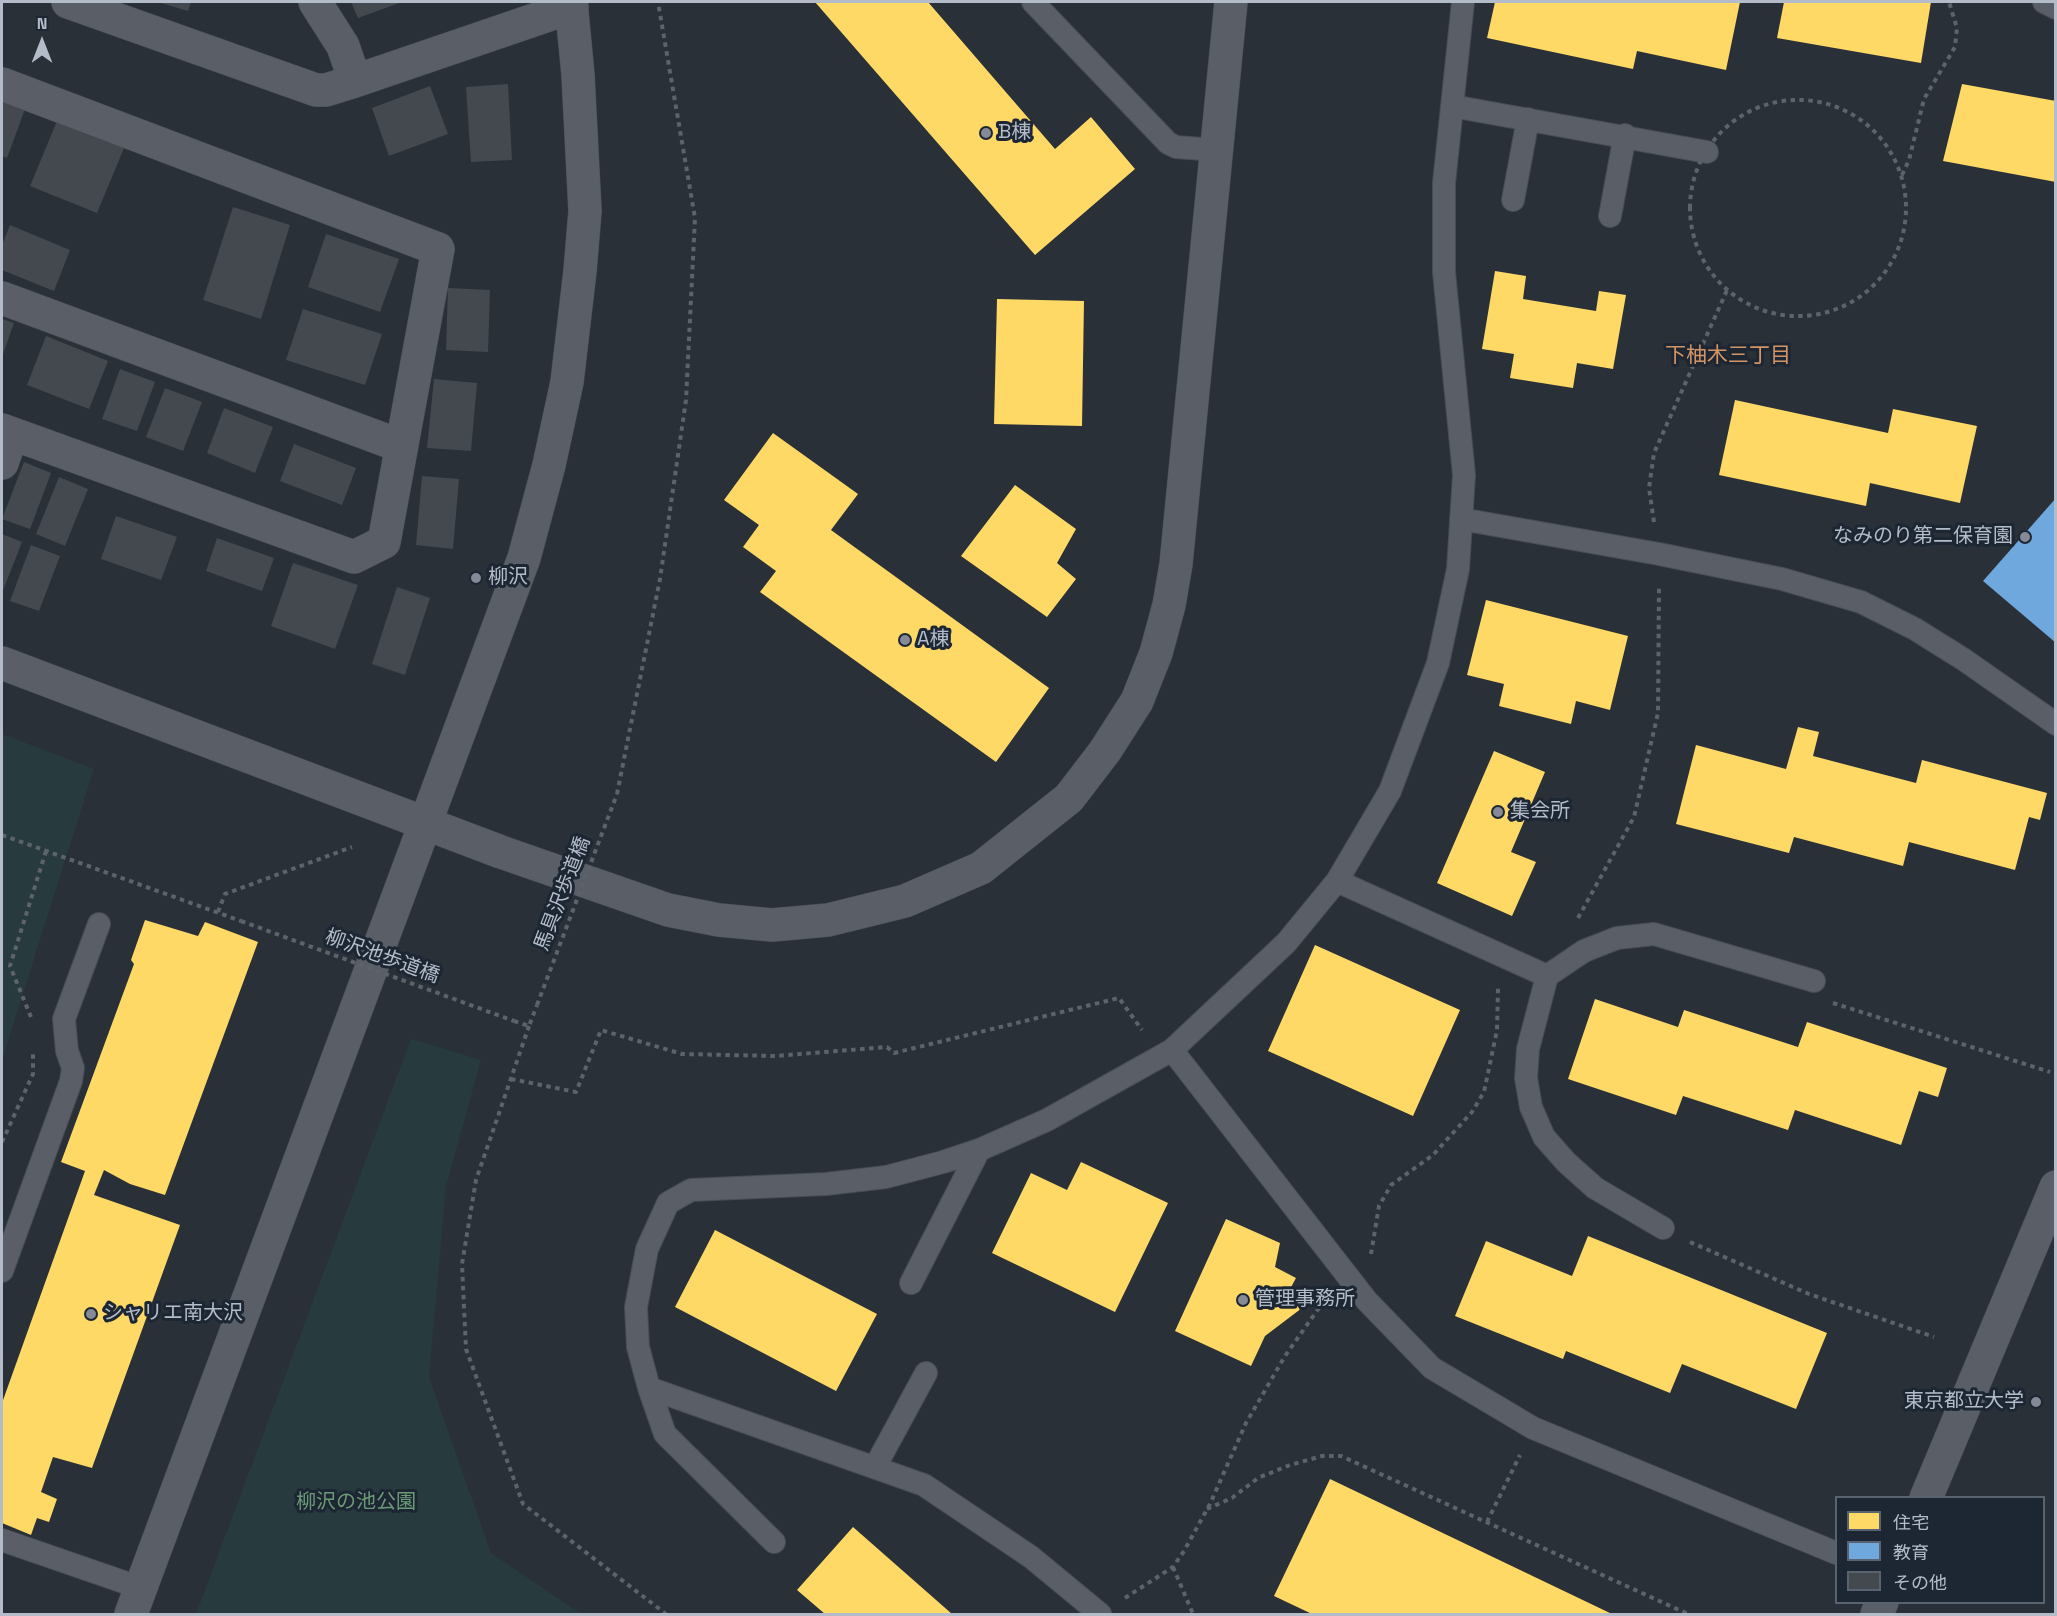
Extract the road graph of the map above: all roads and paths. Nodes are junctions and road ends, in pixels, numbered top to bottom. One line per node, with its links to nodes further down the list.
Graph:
1 (68, 2): 11 (street)
2 (315, 2): 11 (street)
3 (658, 2): 41 (path, 馬具沢歩道橋, bridge)
4 (1231, 2): 16 (street)
5 (1463, 2): 13 (lane)
6 (1949, 2): 18 (path)
7 (2044, 2): 10 (lane)
8 (571, 4): 11 (street); 29 (street)
9 (1041, 4): 16 (lane)
10 (2055, 8)
11 (355, 81)
12 (2, 84): 24 (street)
13 (1452, 106): 14 (lane); 25 (lane)
14 (1528, 119): 15 (lane); 19 (lane)
15 (1625, 135): 17 (lane); 20 (lane)
16 (1216, 150): 29 (street)
17 (1707, 152): 18 (path); 21 (path)
18 (1902, 176): 21 (path)
19 (1513, 200)
20 (1610, 216)
21 (1728, 288): 26 (path)
22 (2, 298): 24 (street)
23 (5, 442): 24 (street)
24 (401, 446)
25 (1461, 519): 26 (lane); 33 (lane)
26 (1659, 554): 28 (lane); 34 (path)
27 (2, 663): 29 (street)
28 (2055, 724)
29 (427, 822): 66 (street)
30 (2, 835): 32 (path, 柳沢池歩道橋)
31 (352, 847): 35 (path)
32 (46, 851): 35 (path, 柳沢池歩道橋); 40 (path)
33 (1337, 881): 37 (lane); 43 (lane)
34 (1591, 897)
35 (219, 912): 41 (path, 柳沢池歩道橋, bridge)
36 (99, 924): 51 (lane)
37 (1547, 976): 39 (lane); 49 (lane)
38 (1498, 984): 50 (path)
39 (1818, 990): 44 (path)
40 (32, 1024)
41 (529, 1026): 45 (path, 馬具沢歩道橋)
42 (33, 1044): 46 (path)
43 (1167, 1053): 45 (path); 47 (lane); 57 (lane)
44 (2050, 1072)
45 (511, 1079): 68 (path, 馬具沢歩道橋)
46 (2, 1142)
47 (979, 1150): 52 (lane); 56 (lane)
48 (2055, 1187): 59 (street)
49 (1663, 1228): 54 (path)
50 (1370, 1263)
51 (2, 1271)
52 (911, 1283)
53 (1329, 1294): 60 (path)
54 (1934, 1337)
55 (926, 1373): 58 (lane)
56 (649, 1388): 58 (lane); 62 (lane)
57 (1533, 1428): 61 (path); 64 (lane)
58 (875, 1467): 67 (lane)
59 (1926, 1496)
60 (1208, 1509): 61 (path); 65 (path)
61 (1487, 1522): 70 (path)
62 (774, 1542)
63 (3, 1544): 66 (lane)
64 (1835, 1554)
65 (1173, 1567): 67 (path); 69 (path)
66 (136, 1601)
67 (1109, 1609)
68 (666, 1614)
69 (1192, 1614)
70 (1688, 1614)

